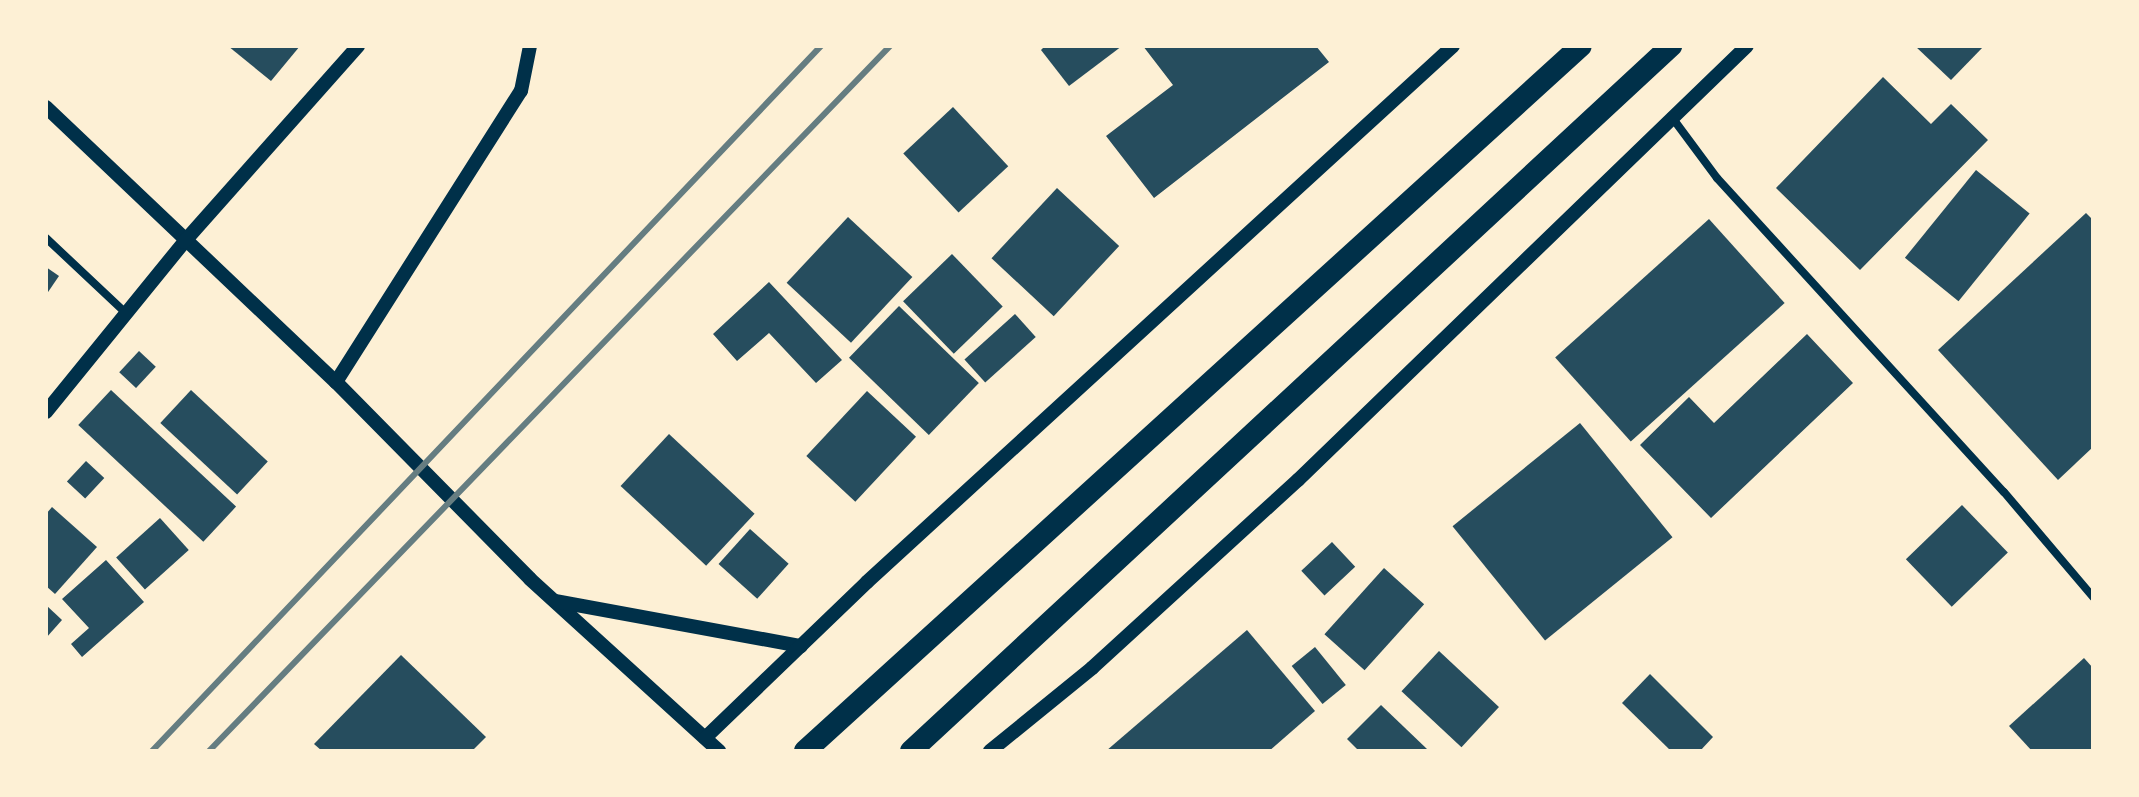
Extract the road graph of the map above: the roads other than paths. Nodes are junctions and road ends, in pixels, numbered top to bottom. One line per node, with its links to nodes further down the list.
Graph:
1 (358, 46): 10 (street)
2 (530, 46): 12 (street)
3 (1453, 46): 16 (street)
4 (1581, 46): 19 (highway)
5 (1671, 46): 20 (highway)
6 (1747, 46): 8 (street)
7 (46, 107): 10 (street)
8 (1671, 116): 14 (street); 21 (street)
9 (46, 238): 11 (street)
10 (184, 242): 11 (street); 12 (street)
11 (126, 313): 13 (street)
12 (336, 382): 15 (street)
13 (46, 412)
14 (2093, 597)
15 (555, 601): 16 (street); 17 (street)
16 (801, 646): 17 (street)
17 (705, 738): 18 (street)
18 (719, 751)
19 (805, 751)
20 (911, 751)
21 (990, 751)

